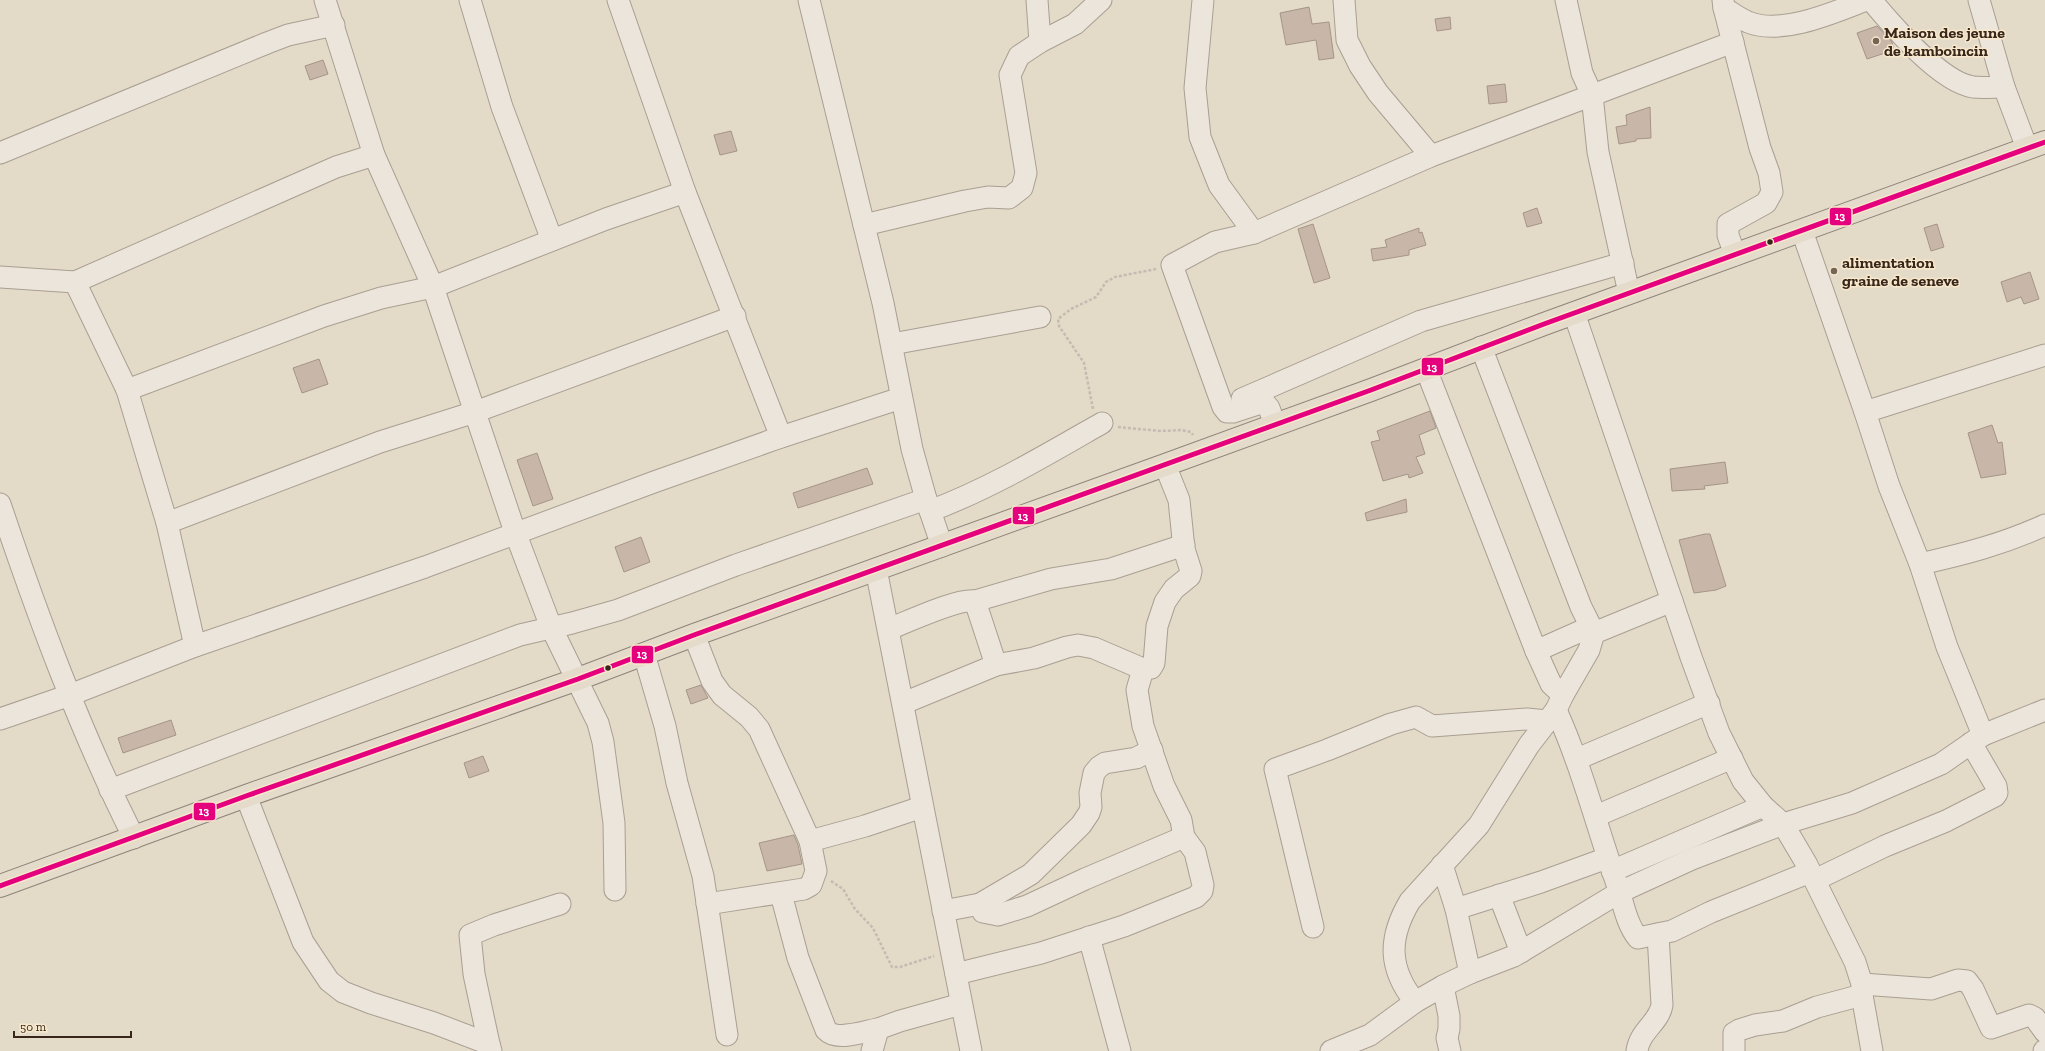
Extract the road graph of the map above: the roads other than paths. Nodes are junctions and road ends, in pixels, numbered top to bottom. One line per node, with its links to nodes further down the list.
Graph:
1 (325, 0): 14 (street)
2 (470, 0): 27 (street)
3 (618, 0): 23 (street)
4 (809, 0): 24 (street)
5 (1037, 0): 15 (street)
6 (1101, 0): 15 (street)
7 (1203, 0): 25 (street)
8 (1344, 0): 22 (street)
9 (1566, 0): 18 (street)
10 (1866, 0): 13 (street)
11 (1871, 0): 17 (street)
12 (1980, 0): 17 (street)
13 (1724, 4): 16 (street)
14 (334, 26): 20 (street); 21 (street)
15 (1040, 42): 24 (street)
16 (1733, 42): 18 (street); 28 (street)
17 (2004, 87): 19 (street)
18 (1592, 95): 22 (street); 29 (street)
19 (2036, 145): 26 (main road)
20 (0, 153)
21 (374, 155): 31 (street); 32 (street)
22 (1432, 156): 25 (street)
23 (685, 192): 27 (street); 35 (street)
24 (864, 225): 37 (street)
25 (1254, 232): 43 (street)
26 (1802, 232): 28 (main road); 45 (street)
27 (552, 240): 32 (street)
28 (1735, 255): 33 (main road)
29 (1622, 263): 33 (street); 43 (street)
30 (0, 277): 31 (street)
31 (75, 282): 41 (street)
32 (433, 287): 41 (street); 44 (street)
33 (1629, 293): 34 (main road)
34 (1574, 313): 38 (main road); 60 (street)
35 (735, 316): 44 (street); 48 (street)
36 (1040, 316): 37 (street)
37 (892, 344): 42 (street)
38 (1481, 347): 40 (main road); 63 (street)
39 (2045, 354): 45 (street)
40 (1426, 369): 47 (main road); 66 (street)
41 (127, 390): 52 (street)
42 (901, 398): 48 (street); 51 (street)
43 (1223, 407): 47 (street)
44 (476, 412): 52 (street); 54 (street)
45 (1865, 412): 57 (street)
46 (1102, 423): 51 (street)
47 (1275, 425): 49 (main road)
48 (781, 437): 54 (street)
49 (1165, 465): 55 (street); 56 (main road)
50 (0, 504): 71 (street)
51 (928, 505): 56 (street); 61 (street)
52 (167, 523): 65 (street)
53 (2045, 525): 57 (street)
54 (516, 532): 61 (street); 65 (street)
55 (1184, 545): 59 (street); 69 (street)
56 (942, 546): 58 (main road)
57 (1920, 564): 77 (street)
58 (876, 569): 62 (street); 64 (main road)
59 (975, 601): 62 (street); 68 (street)
60 (1672, 601): 63 (street); 73 (street)
61 (551, 627): 70 (street); 81 (street)
62 (889, 629): 72 (street)
63 (1592, 630): 66 (street); 74 (street)
64 (694, 635): 67 (main road); 89 (street)
65 (195, 646): 71 (street)
66 (1536, 651): 74 (street)
67 (644, 654): 70 (main road); 99 (street)
68 (996, 665): 69 (street); 72 (street)
69 (1143, 669): 78 (street)
70 (578, 679): 82 (main road); 94 (street)
71 (70, 695): 76 (street); 81 (street)
72 (904, 703): 84 (street)
73 (1708, 703): 79 (street); 80 (street)
74 (1555, 709): 80 (street); 91 (street); 103 (street)
75 (2045, 710): 77 (street)
76 (0, 719)
77 (1977, 739): 86 (street); 92 (street)
78 (1152, 750): 87 (street); 100 (street)
79 (1732, 758): 83 (street); 85 (street)
80 (1577, 759): 85 (street)
81 (110, 790): 88 (street)
82 (246, 796): 88 (main road); 116 (street)
83 (1763, 806): 86 (street); 90 (street)
84 (922, 807): 89 (street); 102 (street)
85 (1596, 816): 90 (street)
86 (1783, 824): 92 (street); 95 (street)
87 (1184, 837): 100 (street); 105 (street)
88 (134, 838): 93 (main road)
89 (810, 840): 96 (street)
90 (1610, 864): 95 (street); 97 (street)
91 (1442, 865): 101 (street); 111 (street)
92 (1812, 876): 104 (street); 110 (street)
93 (0, 886)
94 (615, 890)
95 (1620, 892): 104 (street); 106 (street)
96 (781, 894): 99 (street); 113 (street)
97 (1499, 895): 101 (street); 106 (street)
98 (560, 904): 116 (street)
99 (707, 904): 115 (street)
100 (980, 904): 102 (street)
101 (1456, 909): 107 (street)
102 (943, 911): 108 (street)
103 (1313, 927)
104 (1658, 934): 122 (street)
105 (1089, 937): 108 (street); 119 (street)
106 (1521, 952): 107 (street)
107 (1470, 973): 109 (street)
108 (956, 974): 112 (street)
109 (1443, 986): 111 (street); 121 (street)
110 (1862, 990): 114 (street); 123 (street); 124 (street)
111 (1415, 1002): 120 (street)
112 (962, 1004): 113 (street); 118 (street)
113 (878, 1029): 117 (street)
114 (2045, 1032)
115 (727, 1035)
116 (490, 1048)
117 (872, 1051)
118 (971, 1051)
119 (1120, 1051)
120 (1331, 1051)
121 (1450, 1051)
122 (1637, 1051)
123 (1734, 1051)
124 (1872, 1051)

